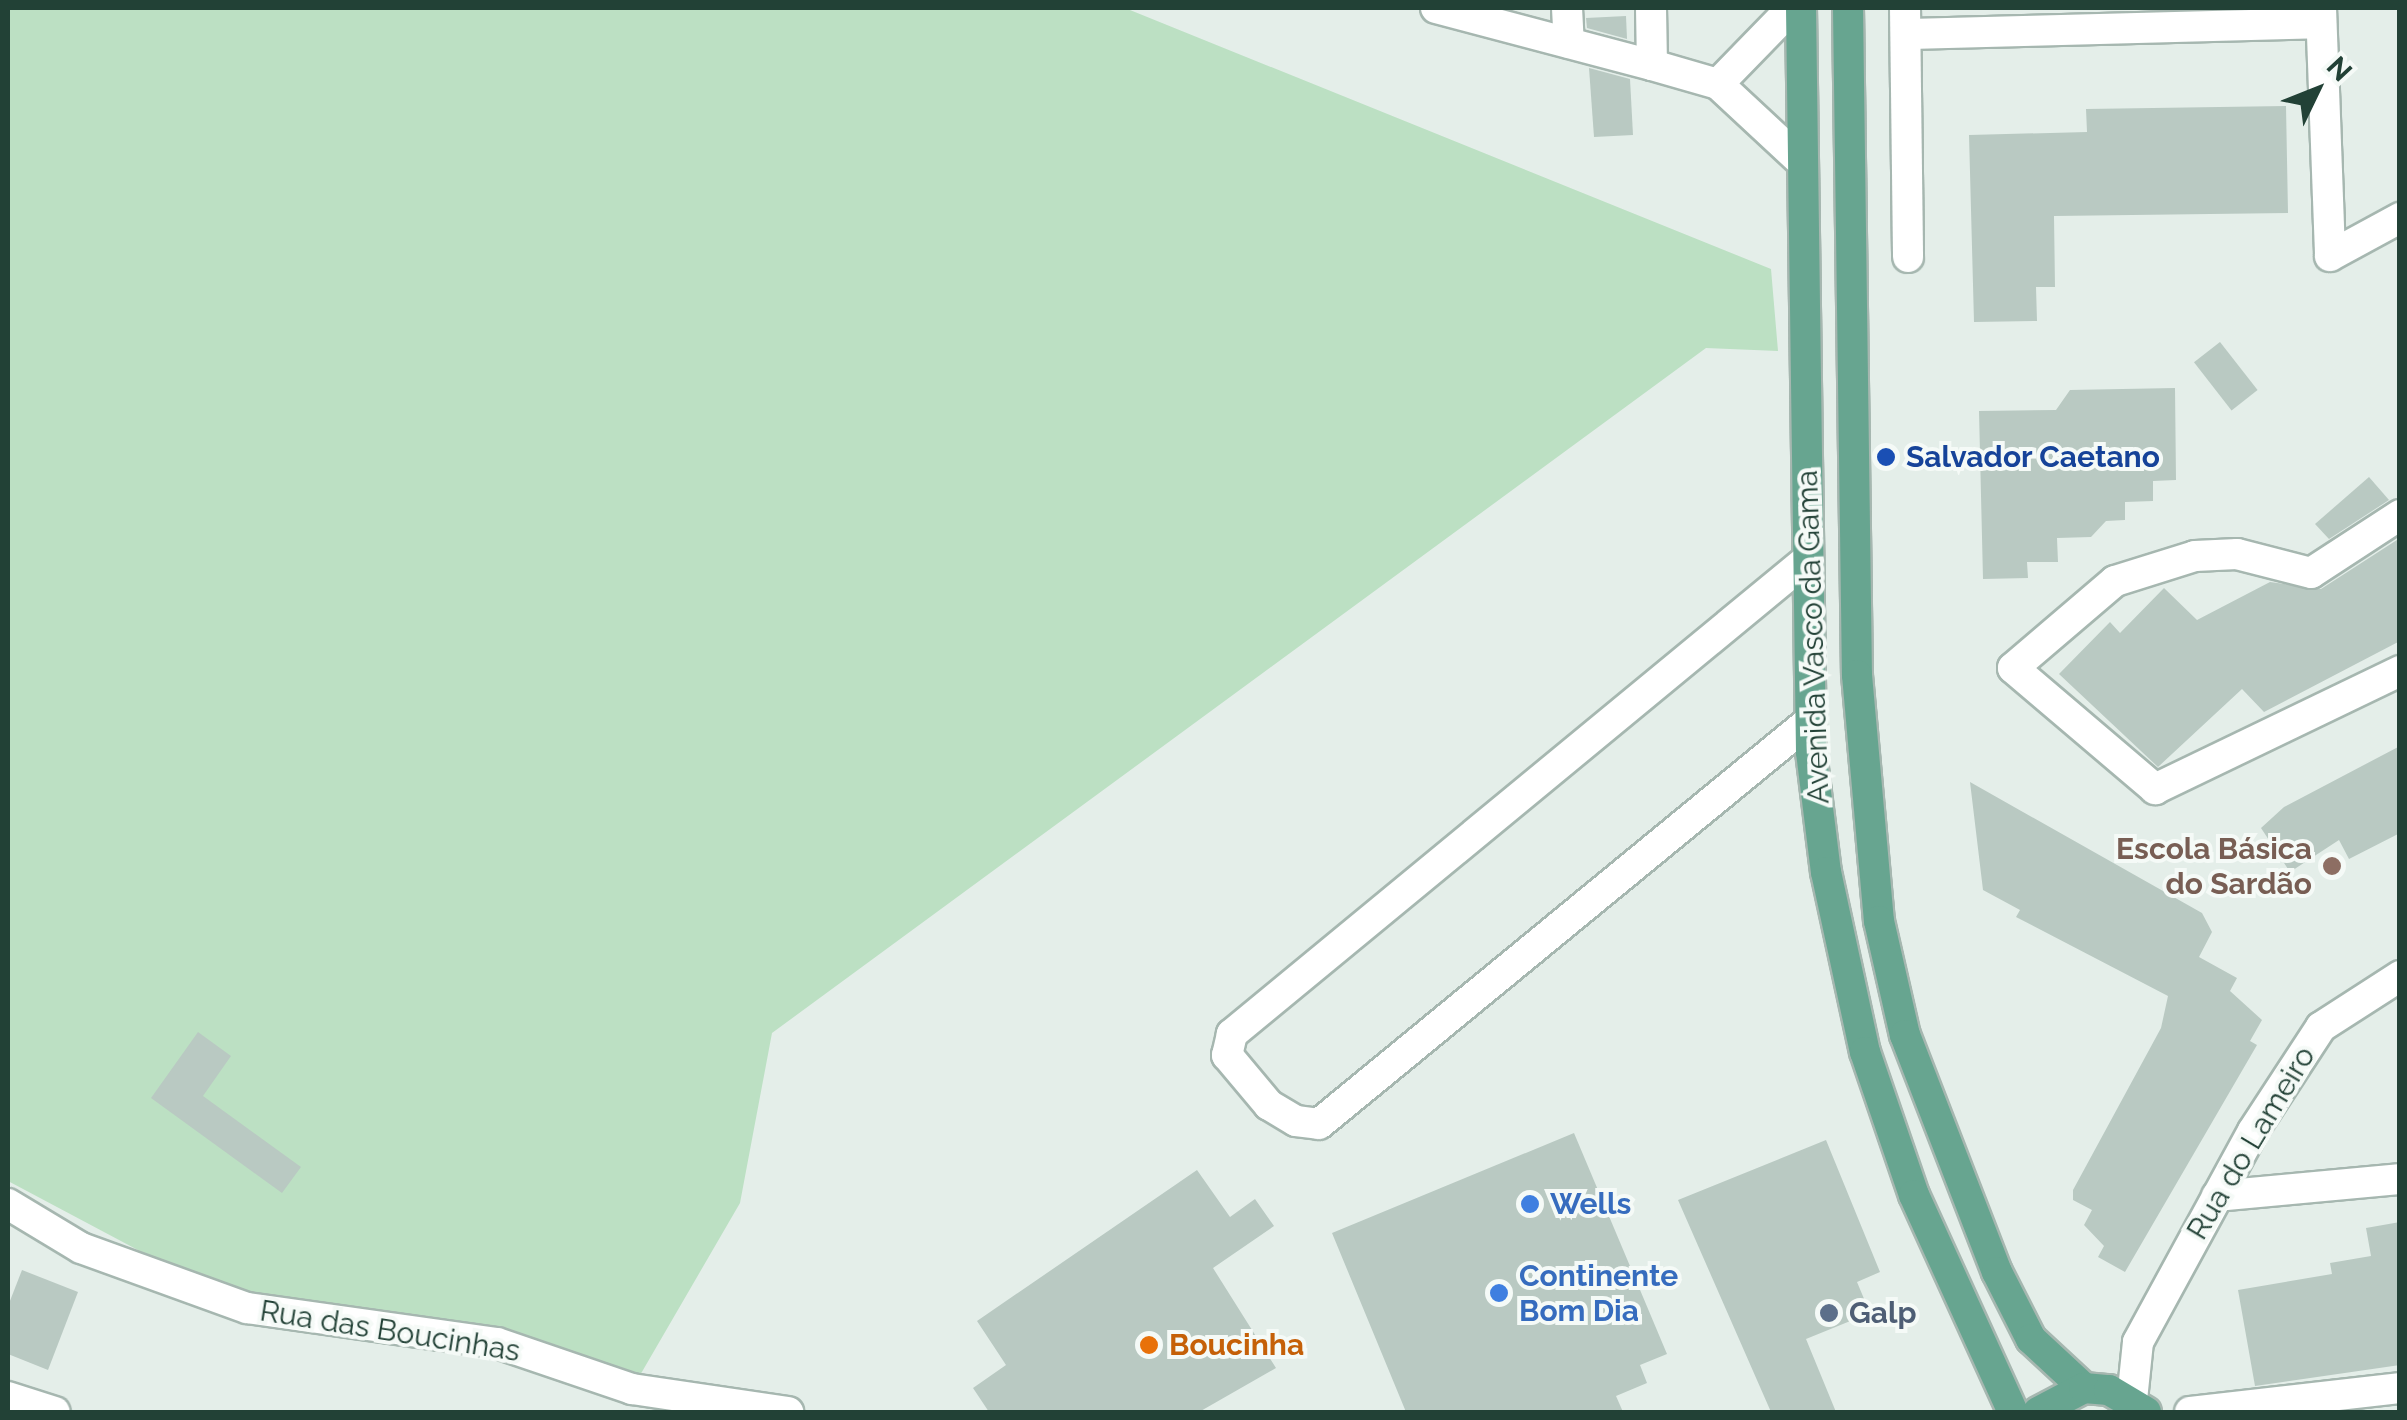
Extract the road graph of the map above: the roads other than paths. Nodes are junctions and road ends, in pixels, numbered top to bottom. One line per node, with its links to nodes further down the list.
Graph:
1 (1436, 8): 8 (street)
2 (1567, 8): 10 (street)
3 (1651, 8): 11 (street)
4 (1792, 8): 12 (street)
5 (1801, 8): 13 (main road, Avenida Vasco da Gama)
6 (1848, 8): 25 (main road, Avenida Vasco da Gama)
7 (2321, 16): 9 (street); 14 (street)
8 (1515, 18): 10 (street)
9 (1906, 21): 15 (street)
10 (1569, 43): 11 (street)
11 (1652, 65): 12 (street)
12 (1718, 84): 13 (street)
13 (1803, 164): 17 (main road, Avenida Vasco da Gama)
14 (2400, 218)
15 (1908, 257)
16 (2400, 515): 18 (street)
17 (1808, 559): 19 (main road, Avenida Vasco da Gama); 19 (street)
18 (2400, 672)
19 (1811, 720): 31 (main road, Avenida Vasco da Gama)
20 (2400, 976): 22 (street, Rua do Lameiro)
21 (2400, 1179): 22 (street)
22 (2217, 1196): 24 (street, Rua do Lameiro)
23 (8, 1204): 30 (street, Rua das Boucinhas)
24 (2138, 1342): 25 (street, Rua do Lameiro); 28 (street, Rua do Lameiro)
25 (2084, 1388): 28 (main road, Avenida Vasco da Gama); 32 (main road)
26 (2400, 1388): 33 (street)
27 (8, 1397): 29 (street)
28 (2139, 1406)
29 (55, 1412)
30 (788, 1412)
31 (2012, 1412)
32 (2038, 1412)
33 (2190, 1412)

